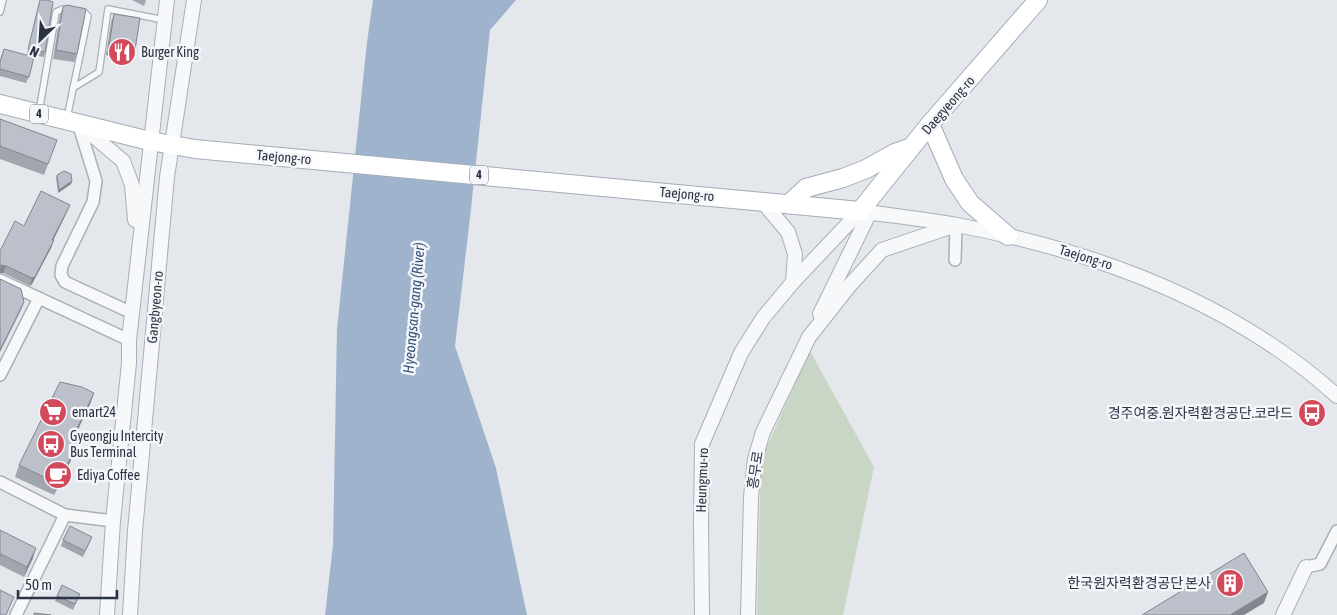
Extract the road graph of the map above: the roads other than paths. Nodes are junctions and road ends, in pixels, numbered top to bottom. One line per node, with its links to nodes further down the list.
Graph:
1 (3, 0): 5 (lane)
2 (167, 0): 6 (street, Gangbyeon-ro)
3 (194, 0): 13 (street, Gangbyeon-ro)
4 (1038, 0): 11 (main road, Daegyeong-ro)
5 (0, 12)
6 (164, 20): 7 (lane); 12 (street, Gangbyeon-ro)
7 (73, 88): 9 (lane); 10 (lane)
8 (0, 104): 9 (main road, Taejong-ro / 4)
9 (38, 114): 10 (main road, Taejong-ro / 4)
10 (72, 122): 12 (main road, Taejong-ro / 4); 20 (street); 25 (street)
11 (930, 124): 14 (main road, Daegyeong-ro); 19 (main road)
12 (150, 141): 13 (main road, Taejong-ro / 4); 20 (street, Gangbyeon-ro)
13 (172, 144): 15 (main road, Taejong-ro / 4); 37 (street, Gangbyeon-ro)
14 (912, 147): 16 (main road); 17 (main road, Daegyeong-ro)
15 (762, 201): 16 (main road, Taejong-ro / 4); 23 (street)
16 (789, 204): 17 (main road, Taejong-ro / 4)
17 (865, 209): 18 (street, Taejong-ro); 23 (street); 26 (street, 흥무로)
18 (956, 225): 19 (street, Taejong-ro); 21 (street); 26 (street, 흥무로)
19 (1008, 236): 29 (street, Taejong-ro)
20 (139, 242): 25 (street, Gangbyeon-ro)
21 (955, 260)
22 (0, 280): 24 (street)
23 (793, 282): 38 (street, Heungmu-ro)
24 (38, 298): 27 (street); 28 (street)
25 (132, 312): 27 (street, Gangbyeon-ro)
26 (809, 337): 39 (street, 흥무로)
27 (129, 340): 32 (street, Gangbyeon-ro)
28 (0, 376)
29 (1337, 396)
30 (0, 482): 31 (street)
31 (65, 515): 32 (street); 35 (street)
32 (113, 521): 36 (street, Gangbyeon-ro)
33 (1337, 531): 34 (street)
34 (1306, 567): 40 (street)
35 (16, 615)
36 (107, 615)
37 (130, 615)
38 (702, 615)
39 (748, 615)
40 (1283, 615)

